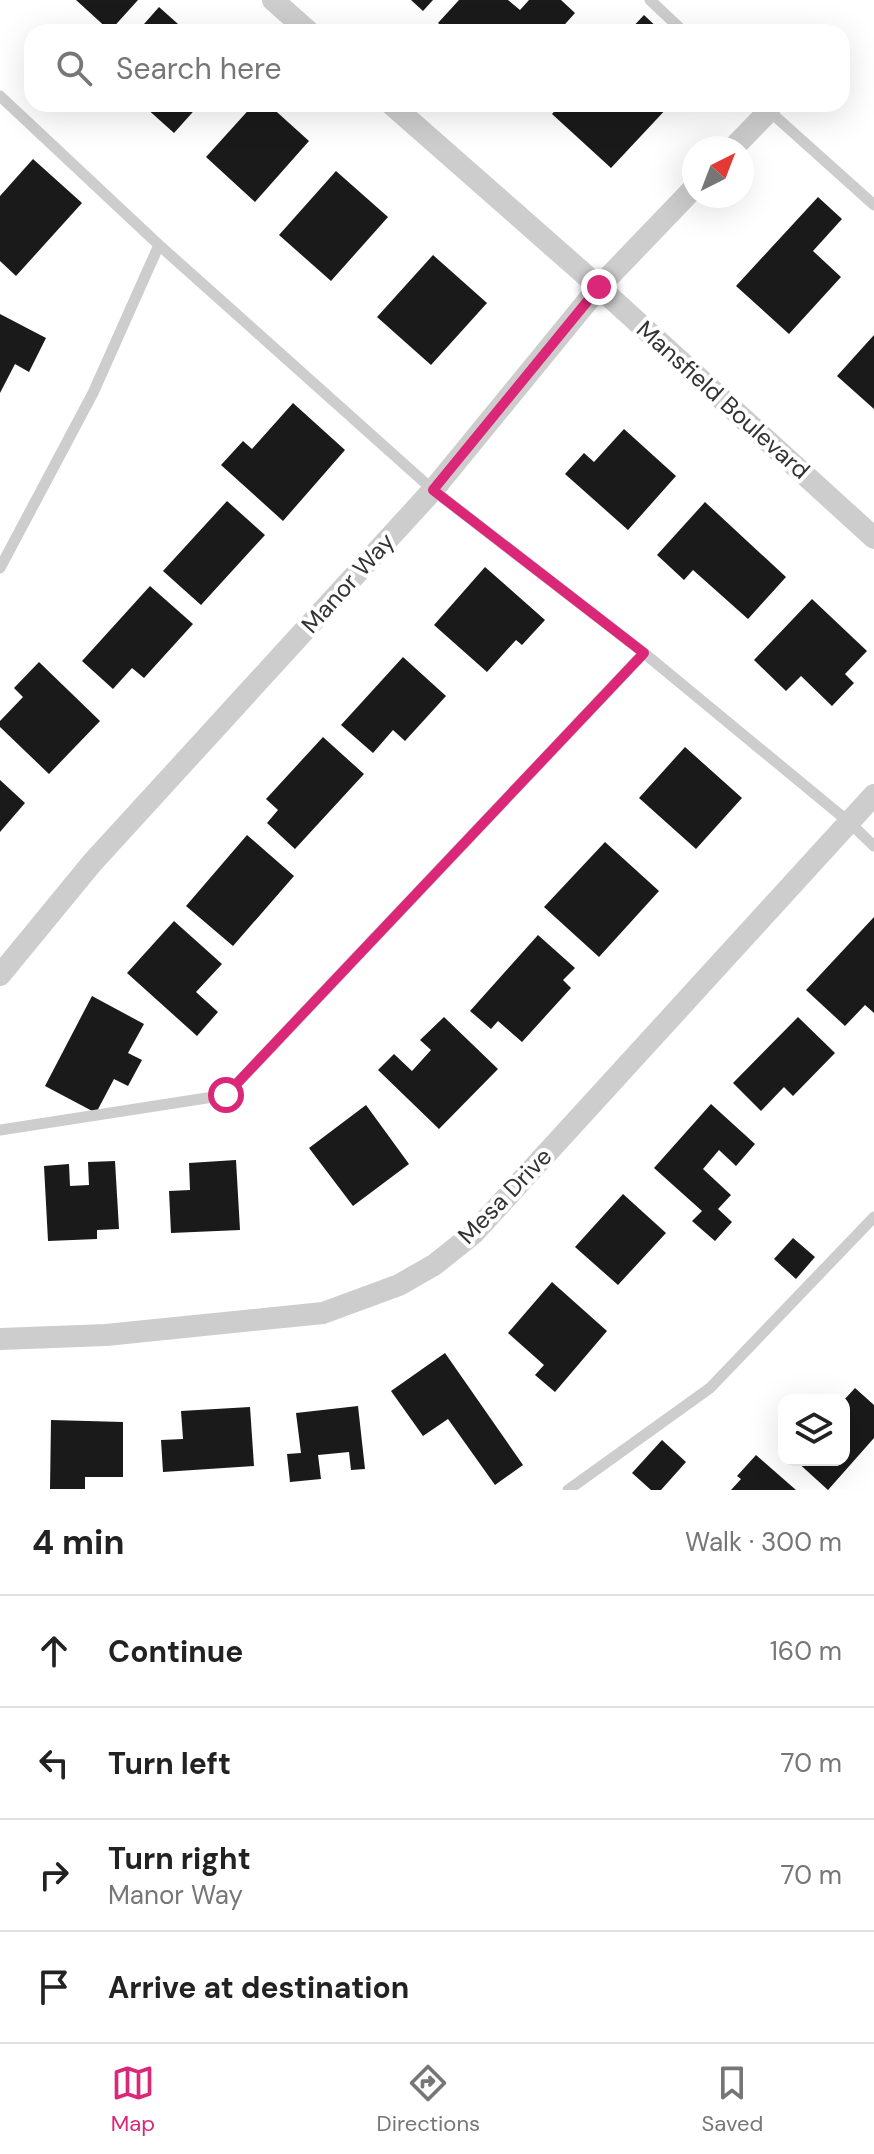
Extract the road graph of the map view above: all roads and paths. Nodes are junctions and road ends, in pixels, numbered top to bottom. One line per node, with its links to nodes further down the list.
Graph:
1 (273, 0): 3 (street)
2 (650, 0): 4 (lane)
3 (300, 24)
4 (676, 24)
5 (0, 96): 12 (lane)
6 (400, 112): 13 (street, Mansfield Boulevard)
7 (761, 112): 9 (street)
8 (771, 112): 11 (lane)
9 (742, 136)
10 (682, 201): 13 (street, Manor Way)
11 (874, 205)
12 (159, 245): 14 (lane); 16 (lane)
13 (599, 287): 14 (street, Manor Way); 15 (street, Mansfield Boulevard)
14 (433, 490): 17 (lane); 21 (street, Manor Way)
15 (874, 538)
16 (0, 568)
17 (644, 653): 19 (lane); 22 (lane)
18 (874, 795): 19 (street, Mesa Drive)
19 (850, 823): 20 (lane); 24 (street, Mesa Drive)
20 (874, 846)
21 (0, 975)
22 (0, 1130)
23 (874, 1217): 25 (lane)
24 (0, 1339)
25 (568, 1490)

